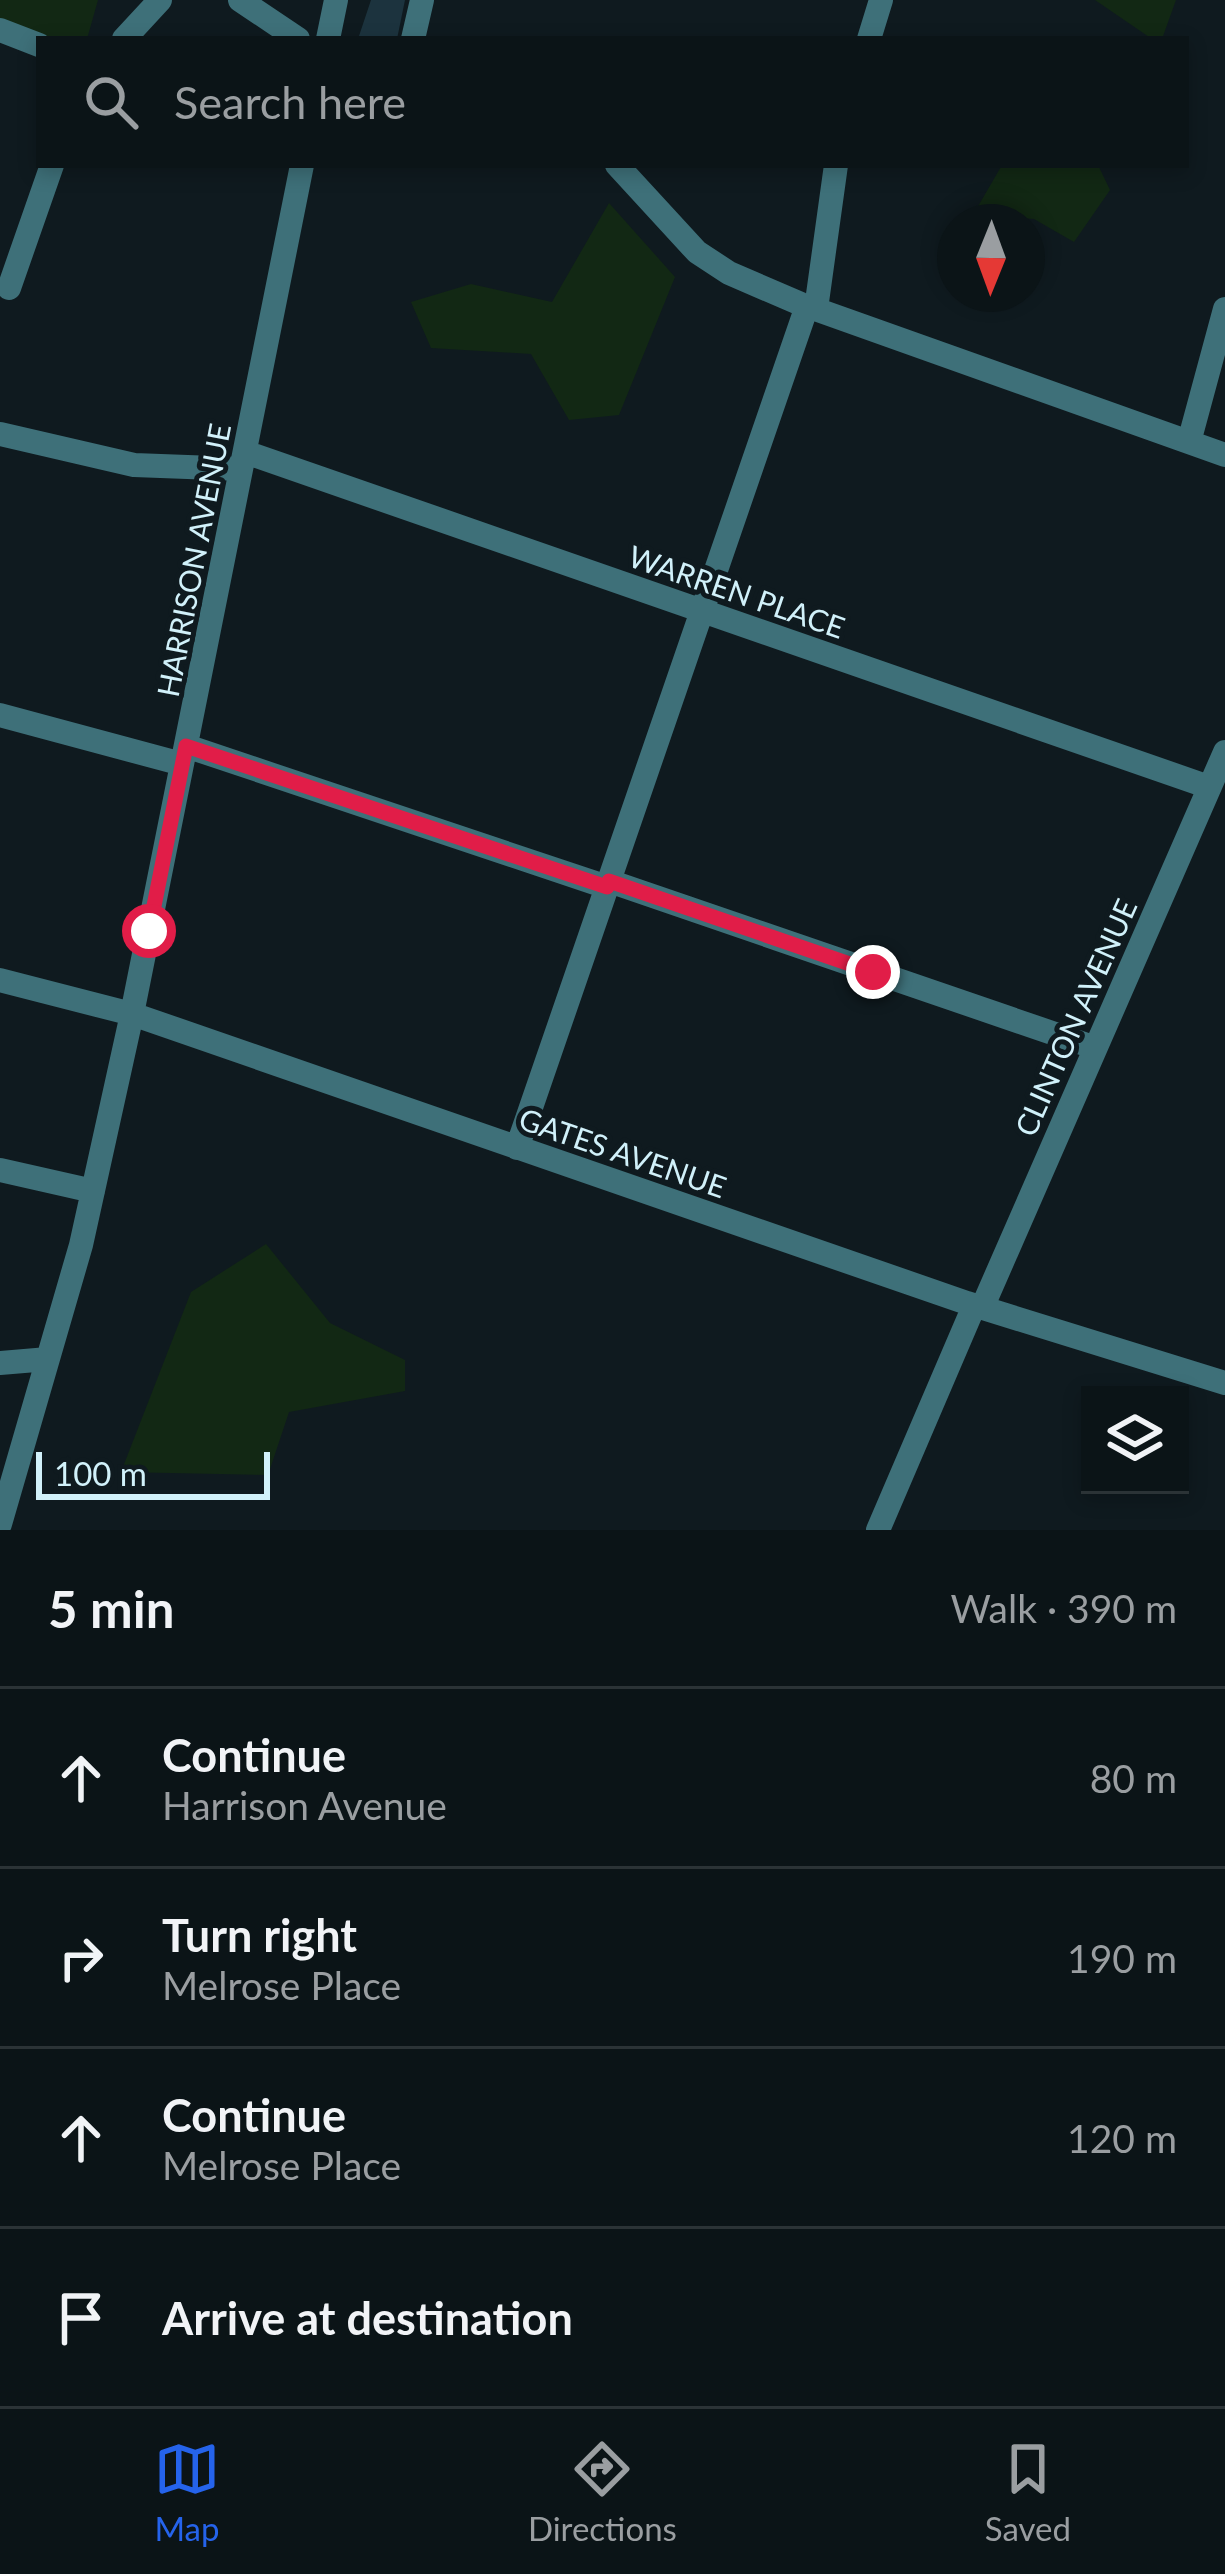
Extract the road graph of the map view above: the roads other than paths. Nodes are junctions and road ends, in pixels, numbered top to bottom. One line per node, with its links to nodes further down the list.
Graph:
1 (160, 0): 7 (street)
2 (240, 0): 8 (street)
3 (336, 0): 9 (street)
4 (422, 0): 10 (street)
5 (881, 0): 11 (street)
6 (0, 31): 12 (street)
7 (127, 36)
8 (294, 36)
9 (329, 36)
10 (414, 36)
11 (870, 36)
12 (36, 44)
13 (51, 168): 17 (street)
14 (301, 168): 23 (street, HARRISON AVENUE)
15 (619, 168): 18 (street)
16 (835, 168): 18 (street)
17 (9, 288)
18 (811, 307): 21 (street); 24 (street)
19 (1225, 310): 21 (street)
20 (0, 434): 23 (street, WARREN PLACE)
21 (1189, 442): 22 (street)
22 (1225, 454)
23 (243, 461): 24 (street, WARREN PLACE); 27 (street, HARRISON AVENUE)
24 (702, 610): 28 (street, WARREN PLACE); 29 (street)
25 (0, 716): 27 (street)
26 (1225, 752): 28 (street, CLINTON AVENUE)
27 (184, 755): 29 (street); 31 (street, HARRISON AVENUE)
28 (1209, 787): 32 (street, CLINTON AVENUE)
29 (608, 884): 32 (street); 33 (street)
30 (0, 980): 31 (street, GATES AVENUE)
31 (132, 1014): 33 (street, GATES AVENUE); 35 (street, HARRISON AVENUE)
32 (1093, 1047): 36 (street, CLINTON AVENUE)
33 (517, 1148): 36 (street, GATES AVENUE)
34 (0, 1170): 35 (street)
35 (93, 1191): 37 (street, HARRISON AVENUE)
36 (978, 1307): 39 (street, GATES AVENUE); 41 (street, CLINTON AVENUE)
37 (48, 1359): 38 (street); 40 (street, HARRISON AVENUE)
38 (0, 1363)
39 (1225, 1383)
40 (0, 1524)
41 (878, 1530)

